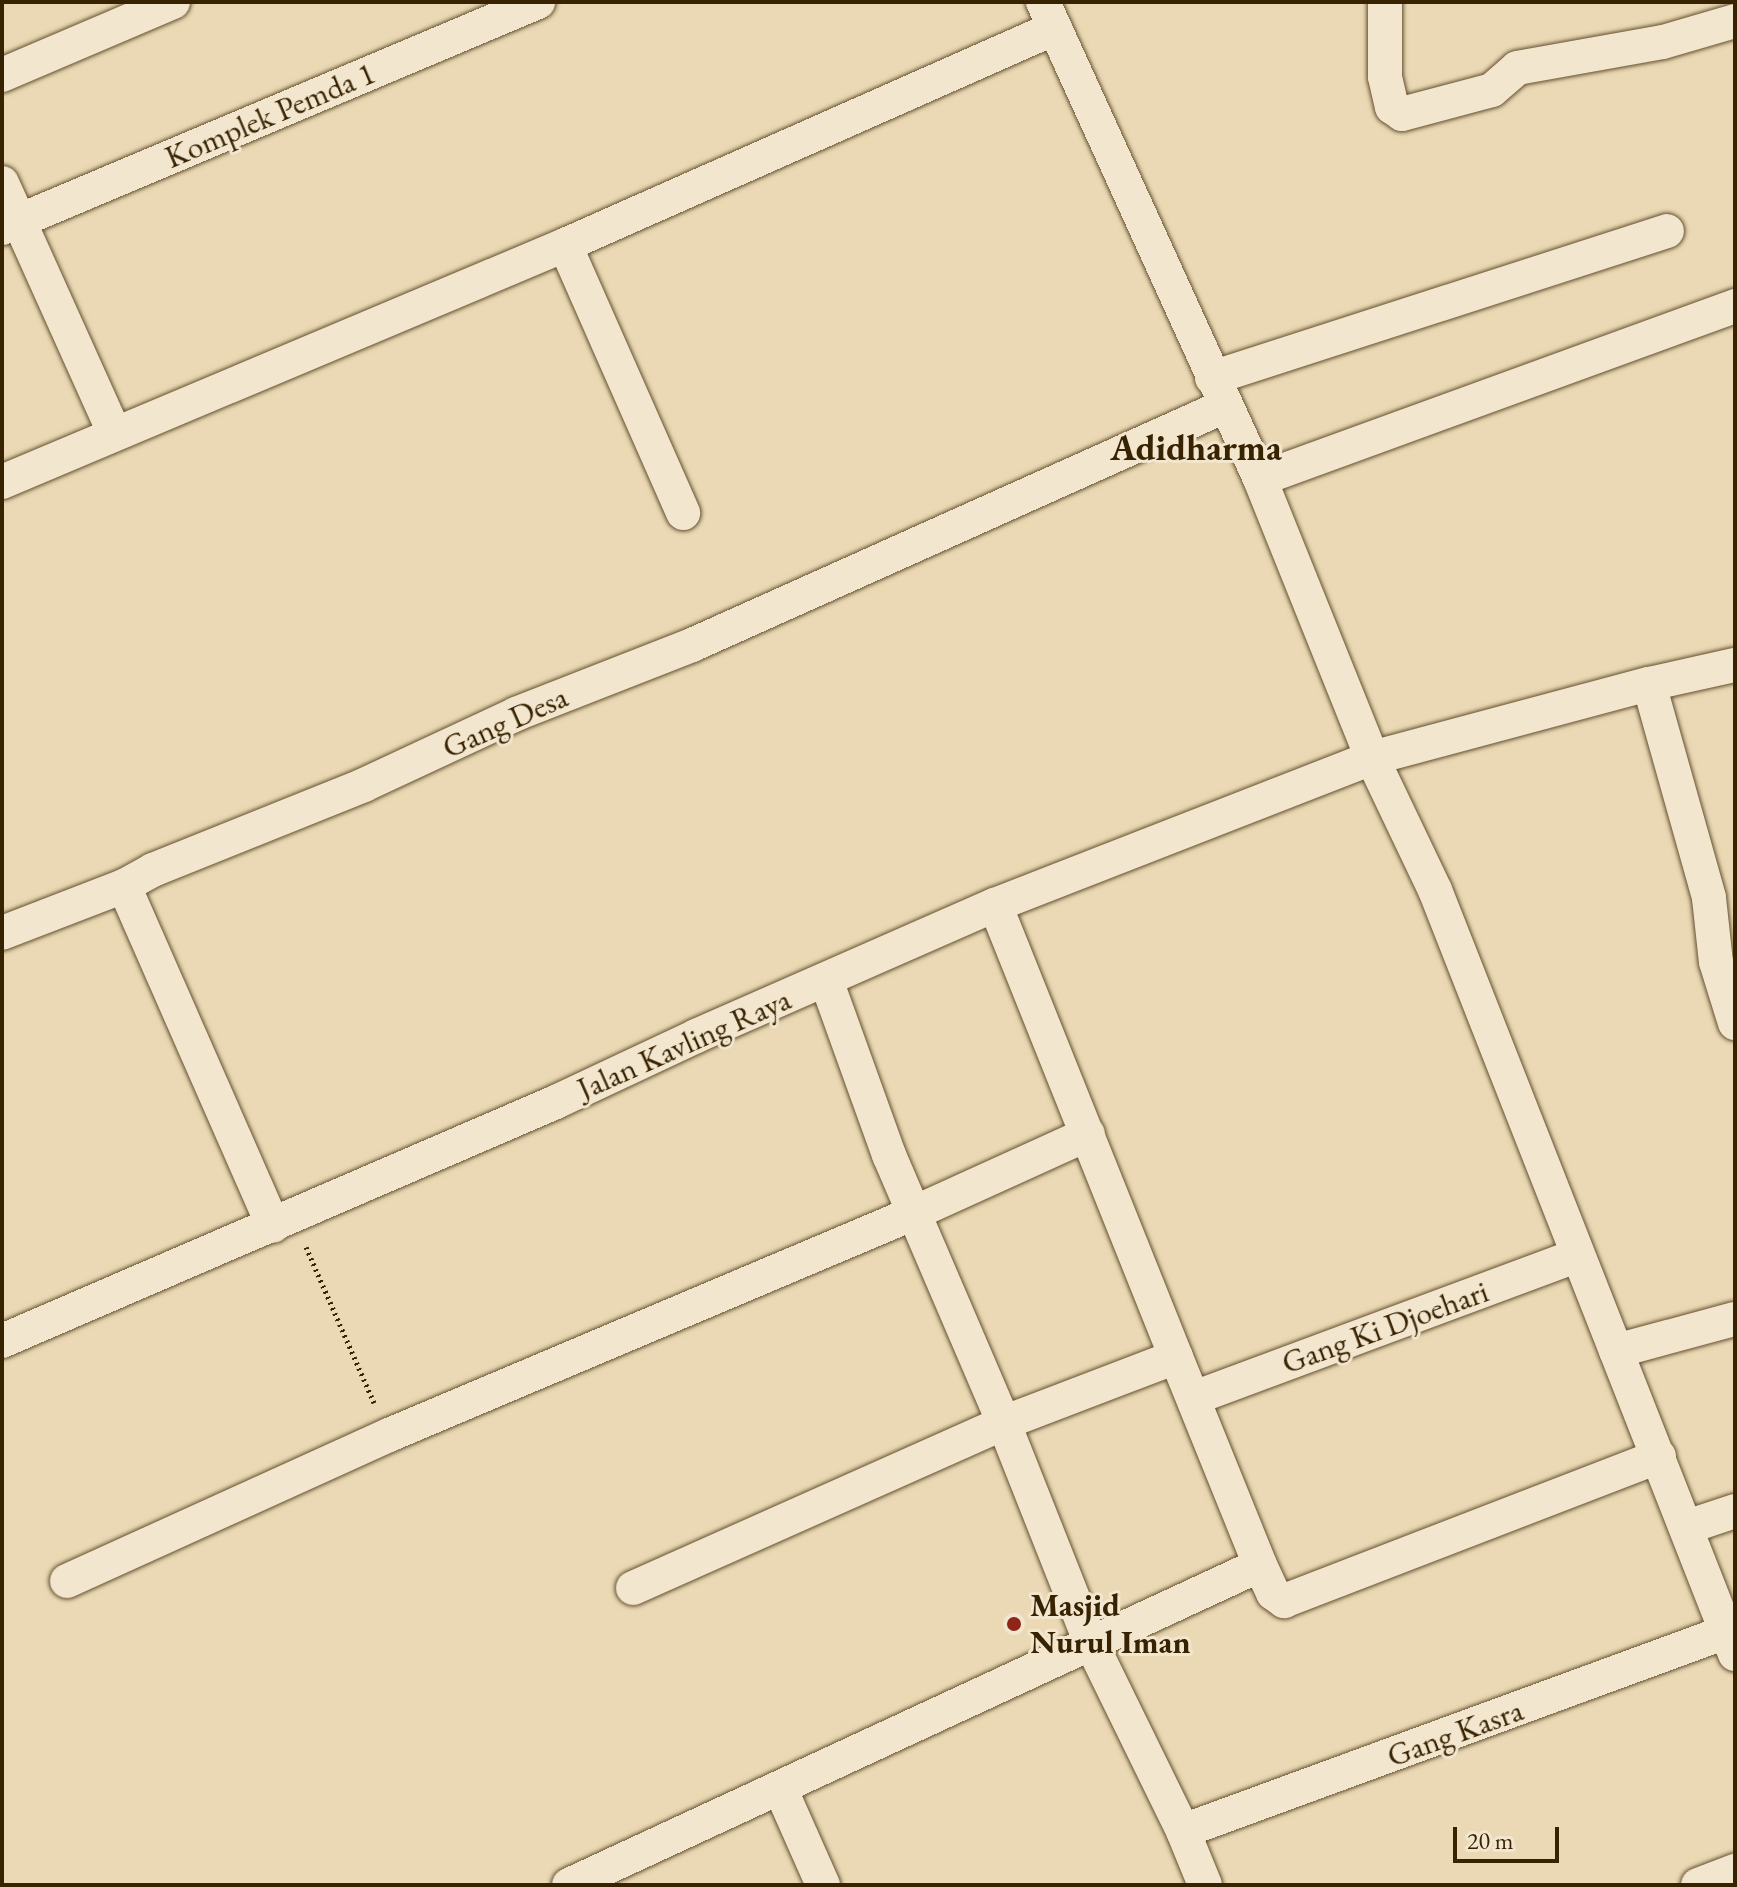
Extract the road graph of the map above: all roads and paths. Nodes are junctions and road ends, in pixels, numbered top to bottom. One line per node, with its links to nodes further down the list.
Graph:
1 (173, 2): 6 (street)
2 (538, 2): 8 (street, Komplek Pemda 1)
3 (1385, 2): 5 (street)
4 (1049, 15): 10 (street); 12 (street)
5 (1735, 21)
6 (2, 75)
7 (2, 183): 8 (street)
8 (10, 224): 13 (street)
9 (1667, 231): 12 (street, Gang Desa)
10 (565, 245): 13 (street); 16 (street)
11 (1735, 306): 14 (street)
12 (1218, 392): 14 (street); 20 (street, Gang Desa)
13 (115, 434): 15 (street)
14 (1260, 479): 19 (street)
15 (2, 482)
16 (683, 513)
17 (1735, 665): 18 (street, Jalan Kavling Raya)
18 (1649, 684): 19 (street, Jalan Kavling Raya); 24 (street)
19 (1372, 758): 21 (street, Jalan Kavling Raya); 28 (street)
20 (124, 886): 22 (street, Gang Desa); 27 (street)
21 (995, 905): 23 (street, Jalan Kavling Raya); 25 (street)
22 (2, 933)
23 (826, 980): 26 (street); 27 (street, Jalan Kavling Raya)
24 (1735, 1023)
25 (1088, 1134): 26 (street); 32 (street)
26 (914, 1213): 34 (street); 35 (street)
27 (283, 1222): 30 (street, Jalan Kavling Raya); 35 (path)
28 (1576, 1256): 31 (street); 33 (street, Gang Ki Djoehari)
29 (1735, 1319): 31 (street)
30 (2, 1341)
31 (1616, 1351): 36 (street)
32 (1176, 1357): 33 (street); 34 (street)
33 (1194, 1398): 39 (street)
34 (1003, 1423): 41 (street); 42 (street)
35 (389, 1435): 40 (street)
36 (1659, 1456): 38 (street); 39 (street)
37 (1735, 1511): 38 (street)
38 (1687, 1527): 43 (street)
39 (1260, 1565): 42 (street)
40 (67, 1581)
41 (633, 1588)
42 (1091, 1643): 44 (street); 45 (street)
43 (1731, 1643): 45 (street, Gang Kasra)
44 (780, 1788): 47 (street); 48 (street)
45 (1183, 1831): 49 (street)
46 (1735, 1871): 50 (street)
47 (569, 1885)
48 (823, 1885)
49 (1205, 1885)
50 (1698, 1885)

